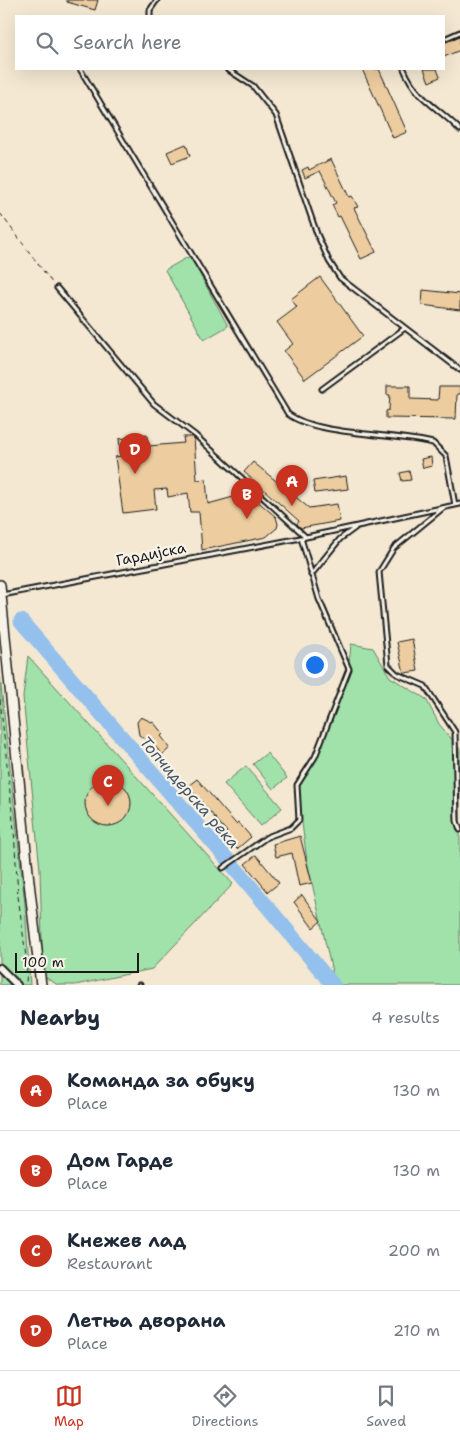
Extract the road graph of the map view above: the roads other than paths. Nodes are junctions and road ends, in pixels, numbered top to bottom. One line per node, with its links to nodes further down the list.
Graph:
1 (157, 0): 2 (lane)
2 (150, 15)
3 (460, 32): 4 (lane)
4 (445, 39)
5 (81, 70): 14 (lane)
6 (228, 70): 10 (lane)
7 (405, 70): 8 (lane)
8 (460, 130)
9 (57, 288): 17 (lane)
10 (405, 328): 11 (lane); 12 (lane)
11 (460, 370)
12 (322, 389)
13 (460, 504): 14 (lane, Гардијска)
14 (455, 506): 15 (lane, Гардијска)
15 (443, 508): 16 (lane, Гардијска); 22 (lane)
16 (358, 526): 17 (lane, Гардијска); 19 (lane)
17 (306, 537): 18 (lane, Гардијска)
18 (301, 538): 19 (lane); 21 (lane, Гардијска)
19 (311, 576): 24 (lane)
20 (0, 585): 21 (main road)
21 (1, 596): 27 (main road)
22 (458, 802): 23 (lane)
23 (460, 830)
24 (223, 868)
25 (0, 968): 26 (street)
26 (17, 985)
27 (41, 985)

